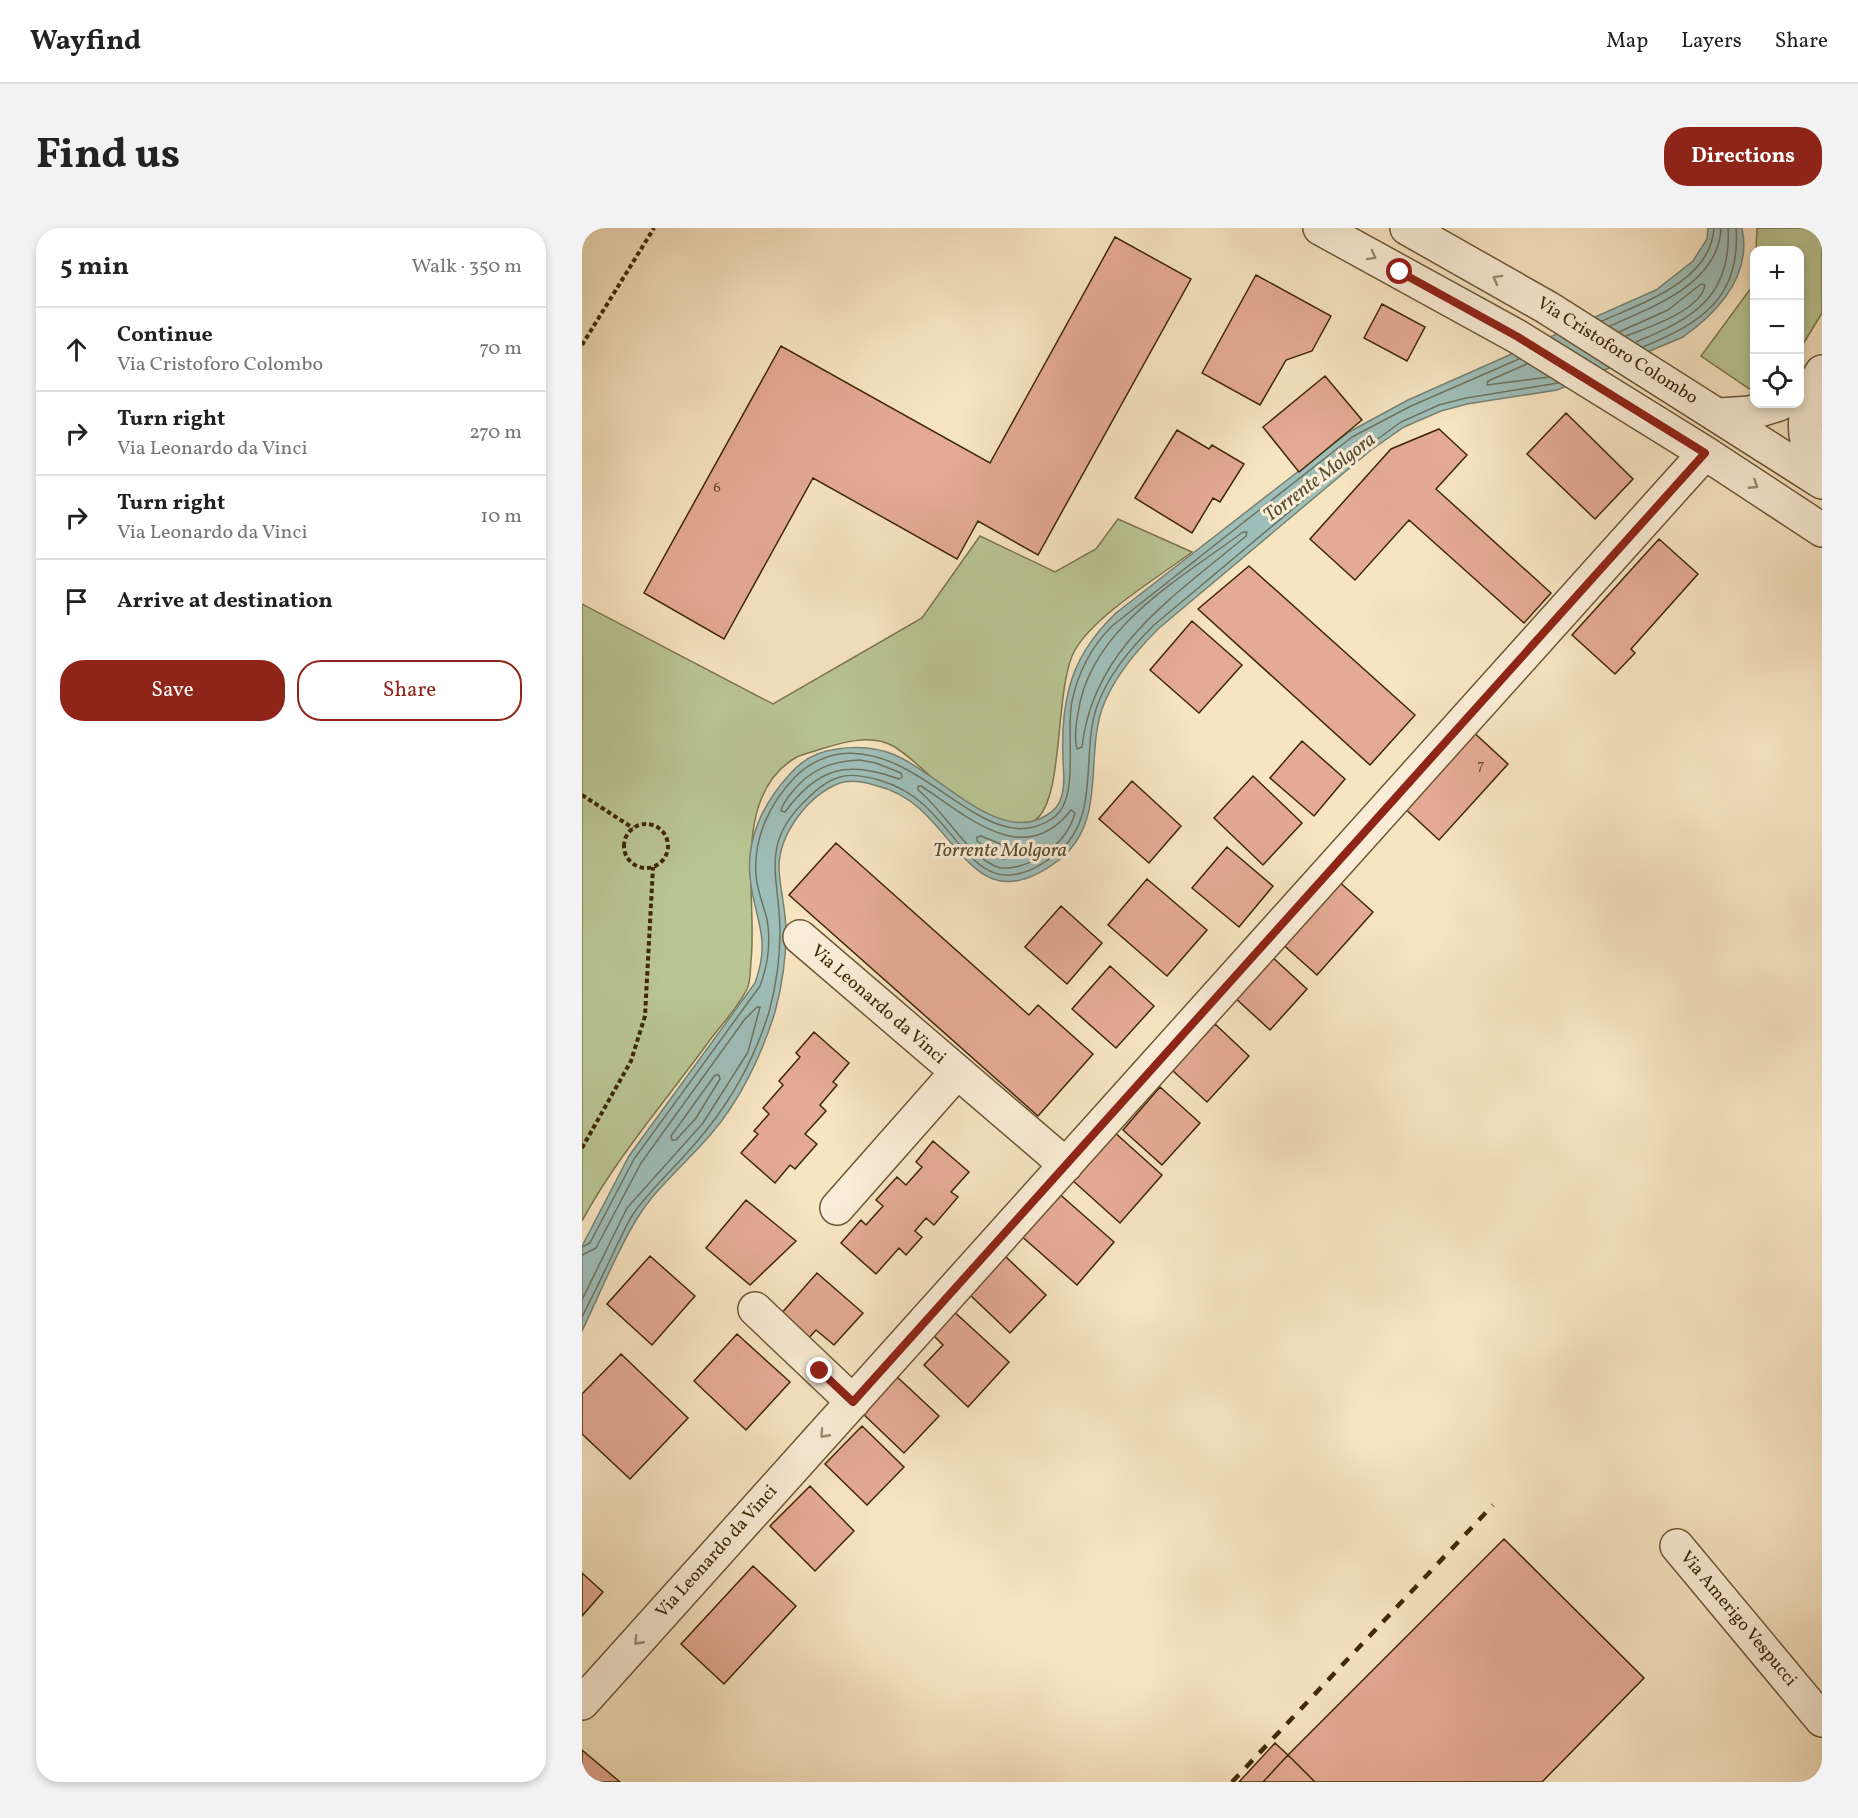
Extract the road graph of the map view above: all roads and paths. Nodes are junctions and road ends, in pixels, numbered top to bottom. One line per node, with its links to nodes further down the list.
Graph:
1 (654, 228): 4 (path)
2 (1320, 228): 8 (street, one-way to 8)
3 (1407, 228): 7 (street, Via Cristoforo Colombo, one-way to 3)
4 (582, 345)
5 (1812, 382): 9 (street)
6 (1766, 408): 7 (street)
7 (1719, 415): 10 (street, Via Cristoforo Colombo)
8 (1705, 453): 11 (street, one-way to 11); 18 (street, Via Leonardo da Vinci)
9 (1822, 469)
10 (1822, 482)
11 (1822, 530)
12 (582, 795): 13 (path)
13 (633, 828): 14 (path); 14 (path)
14 (653, 867): 17 (path)
15 (800, 937): 16 (street, Via Leonardo da Vinci)
16 (957, 1072): 18 (street, Via Leonardo da Vinci); 19 (street, Via Leonardo da Vinci)
17 (582, 1148)
18 (1066, 1165): 21 (street, Via Leonardo da Vinci)
19 (837, 1208)
20 (755, 1309): 21 (street)
21 (853, 1402): 23 (street, Via Leonardo da Vinci, one-way to 23)
22 (1677, 1546): 24 (street, Via Amerigo Vespucci)
23 (582, 1703)
24 (1822, 1720)

